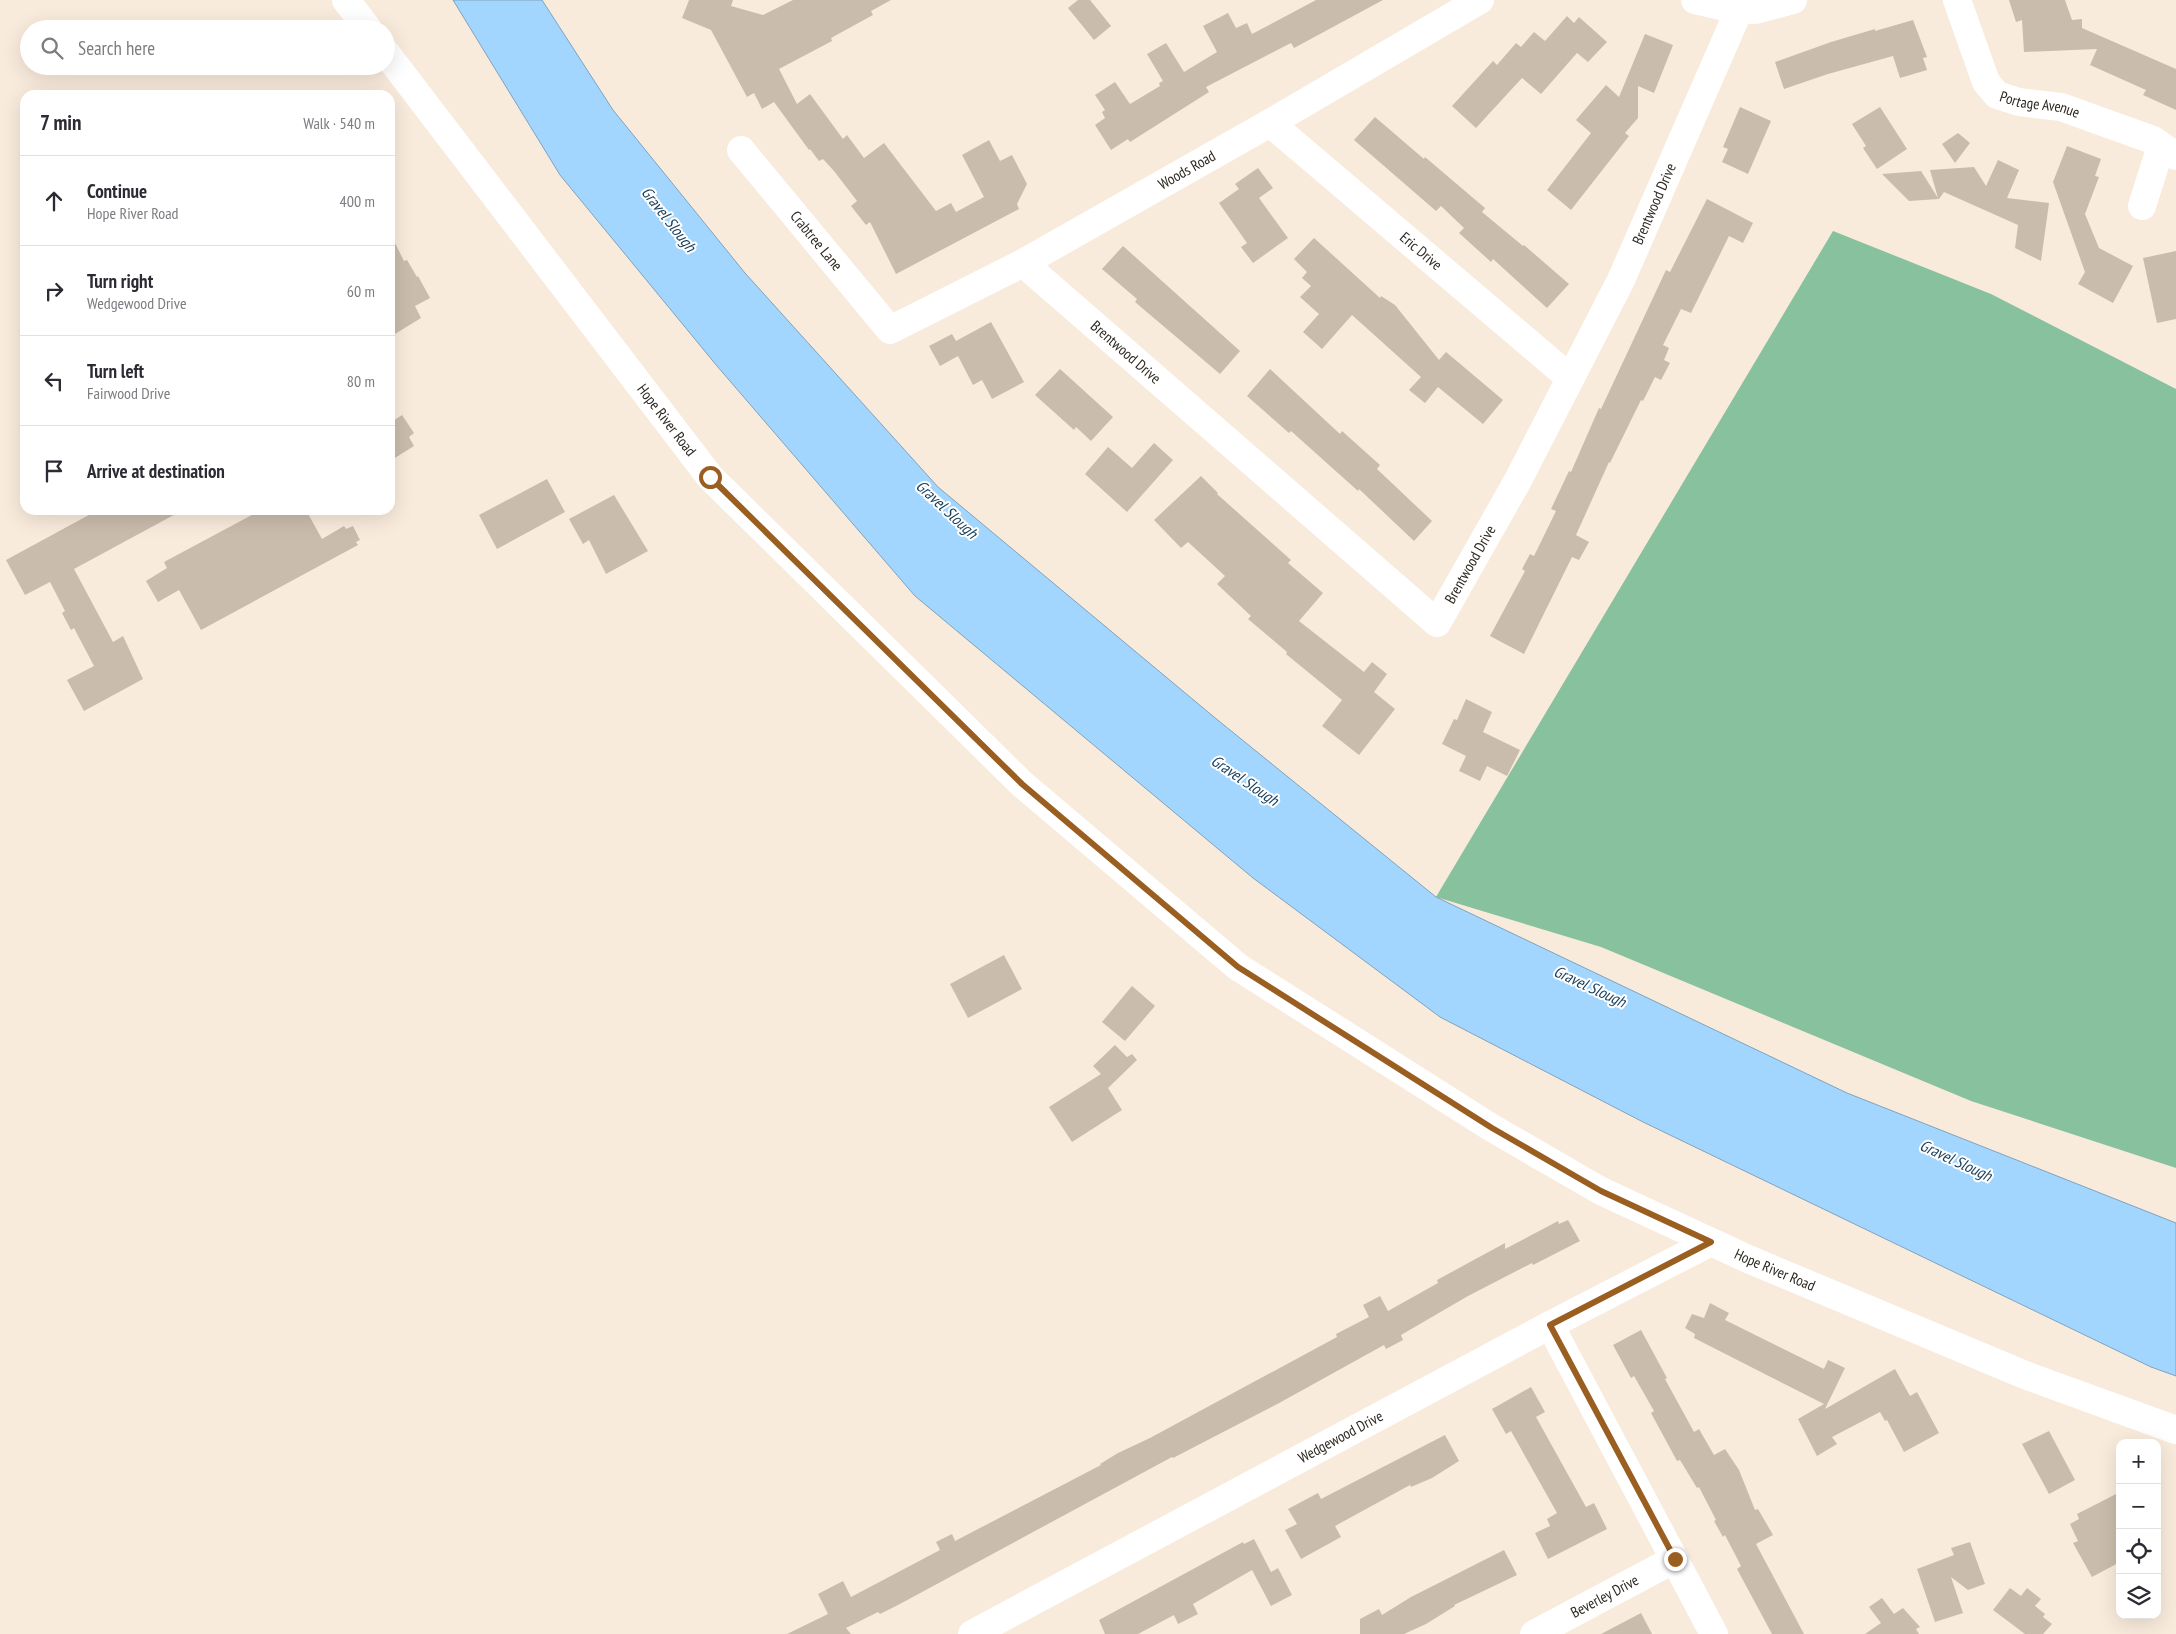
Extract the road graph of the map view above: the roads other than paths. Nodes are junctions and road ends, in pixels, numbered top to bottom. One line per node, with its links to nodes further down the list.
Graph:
1 (346, 0): 7 (street)
2 (1480, 0): 9 (street, Woods Road)
3 (1695, 0): 6 (street)
4 (1793, 0): 6 (street)
5 (1957, 0): 11 (street, Portage Avenue)
6 (1739, 10): 15 (street, Brentwood Drive)
7 (361, 20)
8 (395, 65): 16 (street, Hope River Road)
9 (1270, 123): 13 (street, Woods Road); 15 (street, Eric Drive)
10 (741, 150): 14 (street, Crabtree Lane)
11 (2168, 151): 12 (street)
12 (2142, 206)
13 (1023, 264): 14 (street, Woods Road); 15 (street, Brentwood Drive)
14 (890, 330)
15 (1570, 378)
16 (1711, 1242): 17 (street, Wedgewood Drive); 18 (street, Hope River Road)
17 (1550, 1325): 19 (street); 20 (street, Wedgewood Drive)
18 (2176, 1430)
19 (1675, 1559): 21 (street, Beverley Drive); 22 (street)
20 (972, 1634)
21 (1534, 1634)
22 (1714, 1634)

